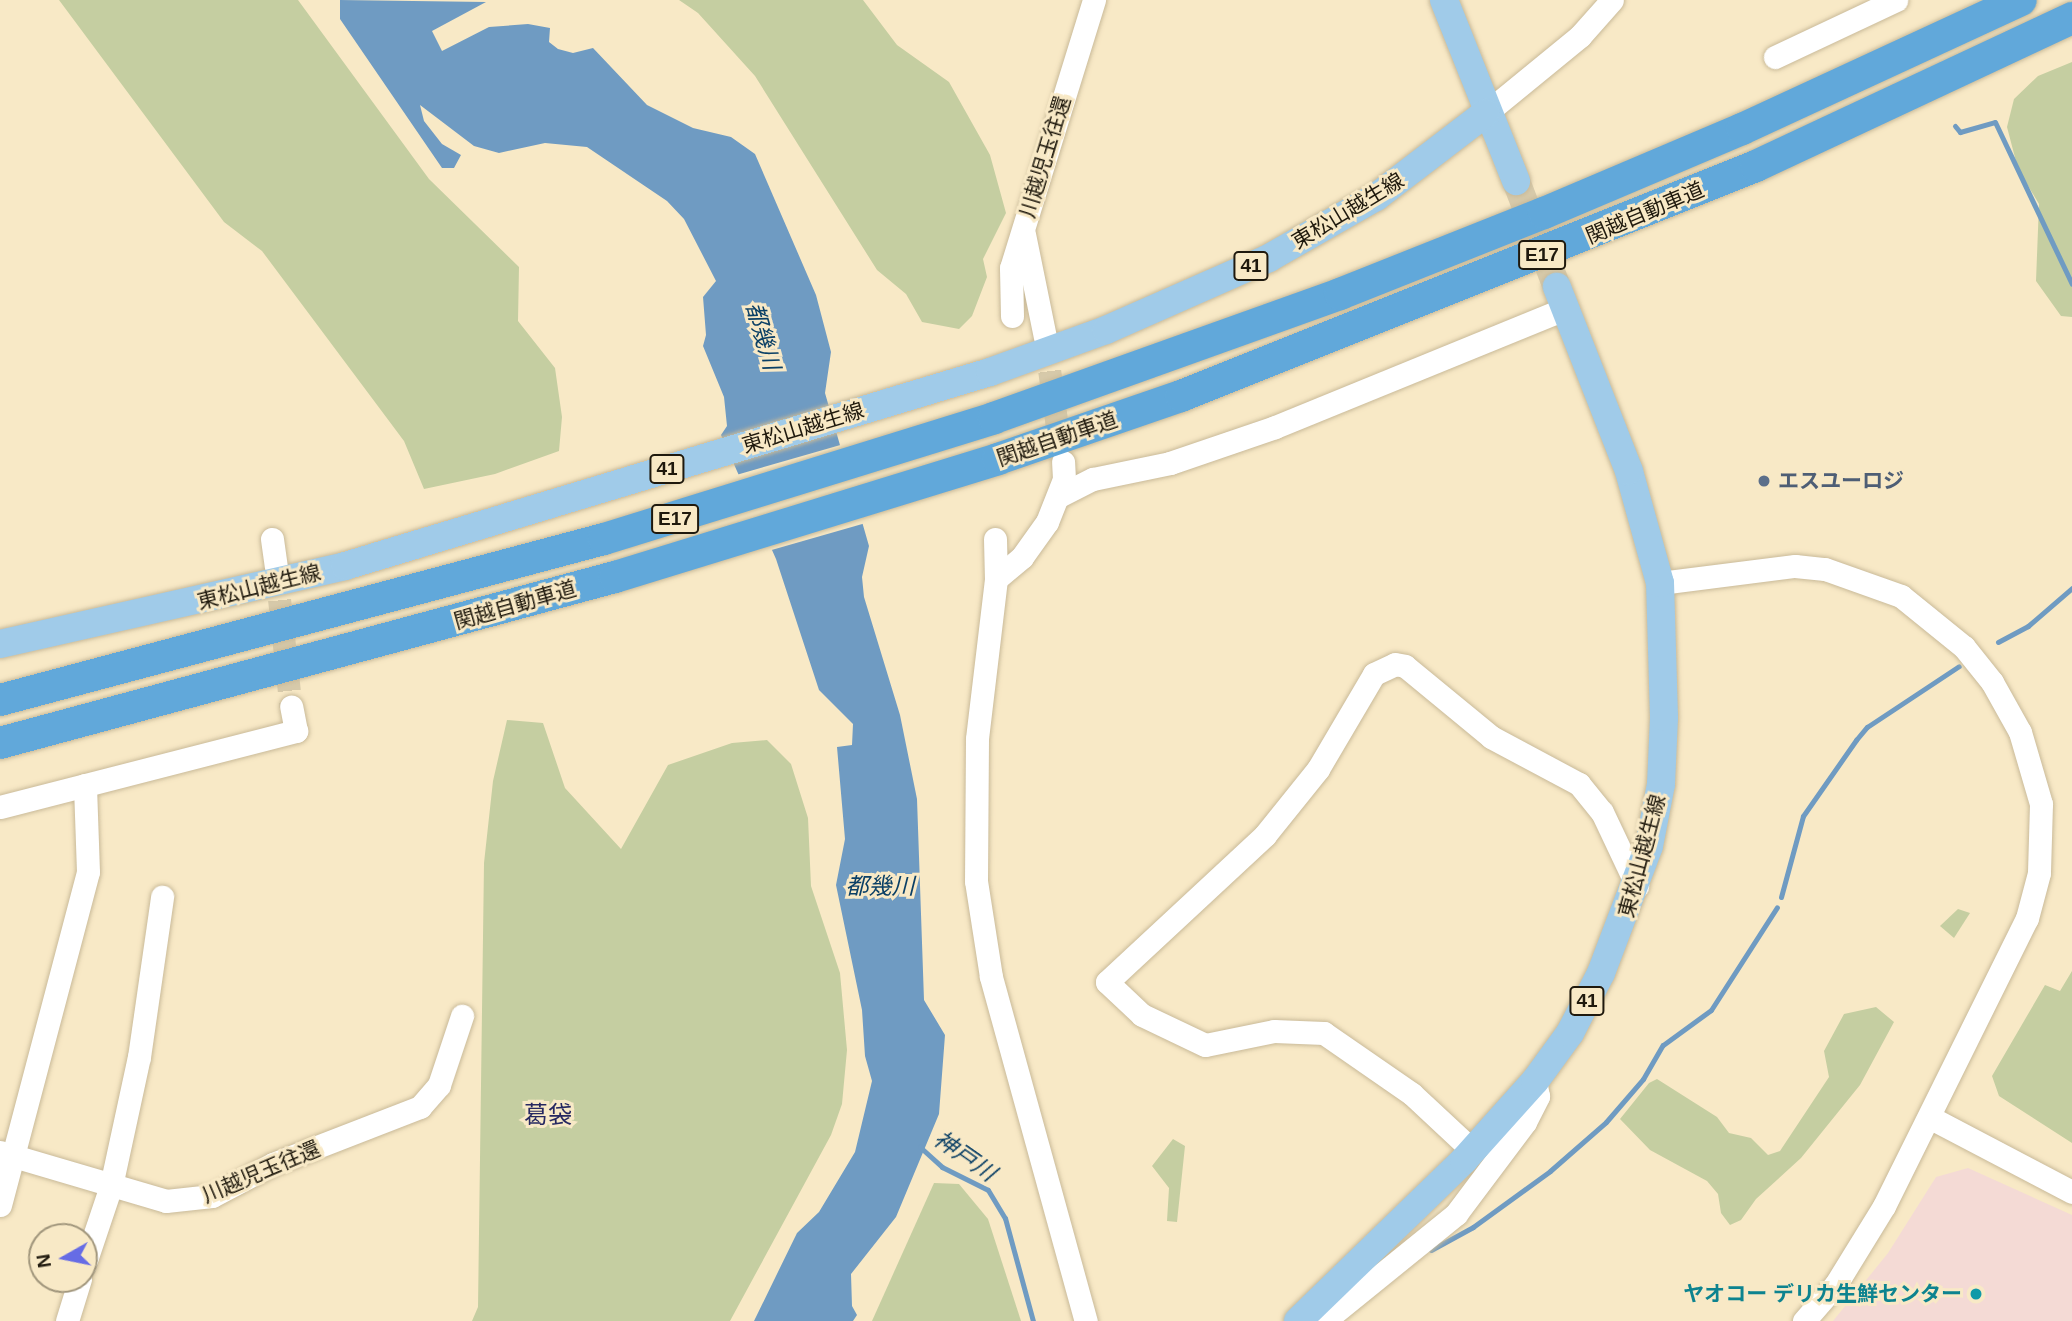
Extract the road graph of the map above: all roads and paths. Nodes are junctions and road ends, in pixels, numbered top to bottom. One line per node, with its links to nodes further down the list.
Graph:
1 (1094, 0): 10 (street, 川越児玉往還)
2 (1444, 0): 8 (main road)
3 (1612, 0): 8 (street)
4 (1896, 0): 7 (street)
5 (2021, 0): 22 (highway, 関越自動車道 / E17)
6 (2072, 18): 24 (highway, 関越自動車道 / E17)
7 (1775, 57)
8 (1486, 113): 9 (main road); 21 (main road, 東松山越生線 / 41)
9 (1516, 181)
10 (1023, 230): 12 (street, 川越児玉往還); 13 (street)
11 (1562, 298): 15 (street); 20 (main road, 東松山越生線 / 41)
12 (1012, 316)
13 (1045, 337)
14 (1063, 461): 15 (street)
15 (1059, 496): 19 (street)
16 (272, 539): 18 (street)
17 (995, 539): 19 (street)
18 (276, 566)
19 (996, 579): 40 (street)
20 (1660, 583): 27 (main road, 東松山越生線 / 41); 31 (street)
21 (0, 644)
22 (0, 700)
23 (291, 706): 25 (street)
24 (0, 743)
25 (85, 785): 26 (street); 33 (street)
26 (0, 807)
27 (1636, 886): 30 (main road, 東松山越生線 / 41); 32 (street)
28 (162, 897): 34 (street)
29 (462, 1016): 34 (street, 川越児玉往還)
30 (1535, 1082): 32 (main road, 東松山越生線 / 41); 42 (street)
31 (1931, 1118): 35 (street); 43 (street)
32 (1472, 1150): 41 (main road, 東松山越生線 / 41)
33 (7, 1154): 34 (street, 川越児玉往還); 36 (street)
34 (111, 1186): 37 (street)
35 (2072, 1192)
36 (0, 1205)
37 (98, 1225)
38 (76, 1293): 39 (street)
39 (67, 1321)
40 (1086, 1321)
41 (1298, 1321)
42 (1324, 1321)
43 (1804, 1321)

